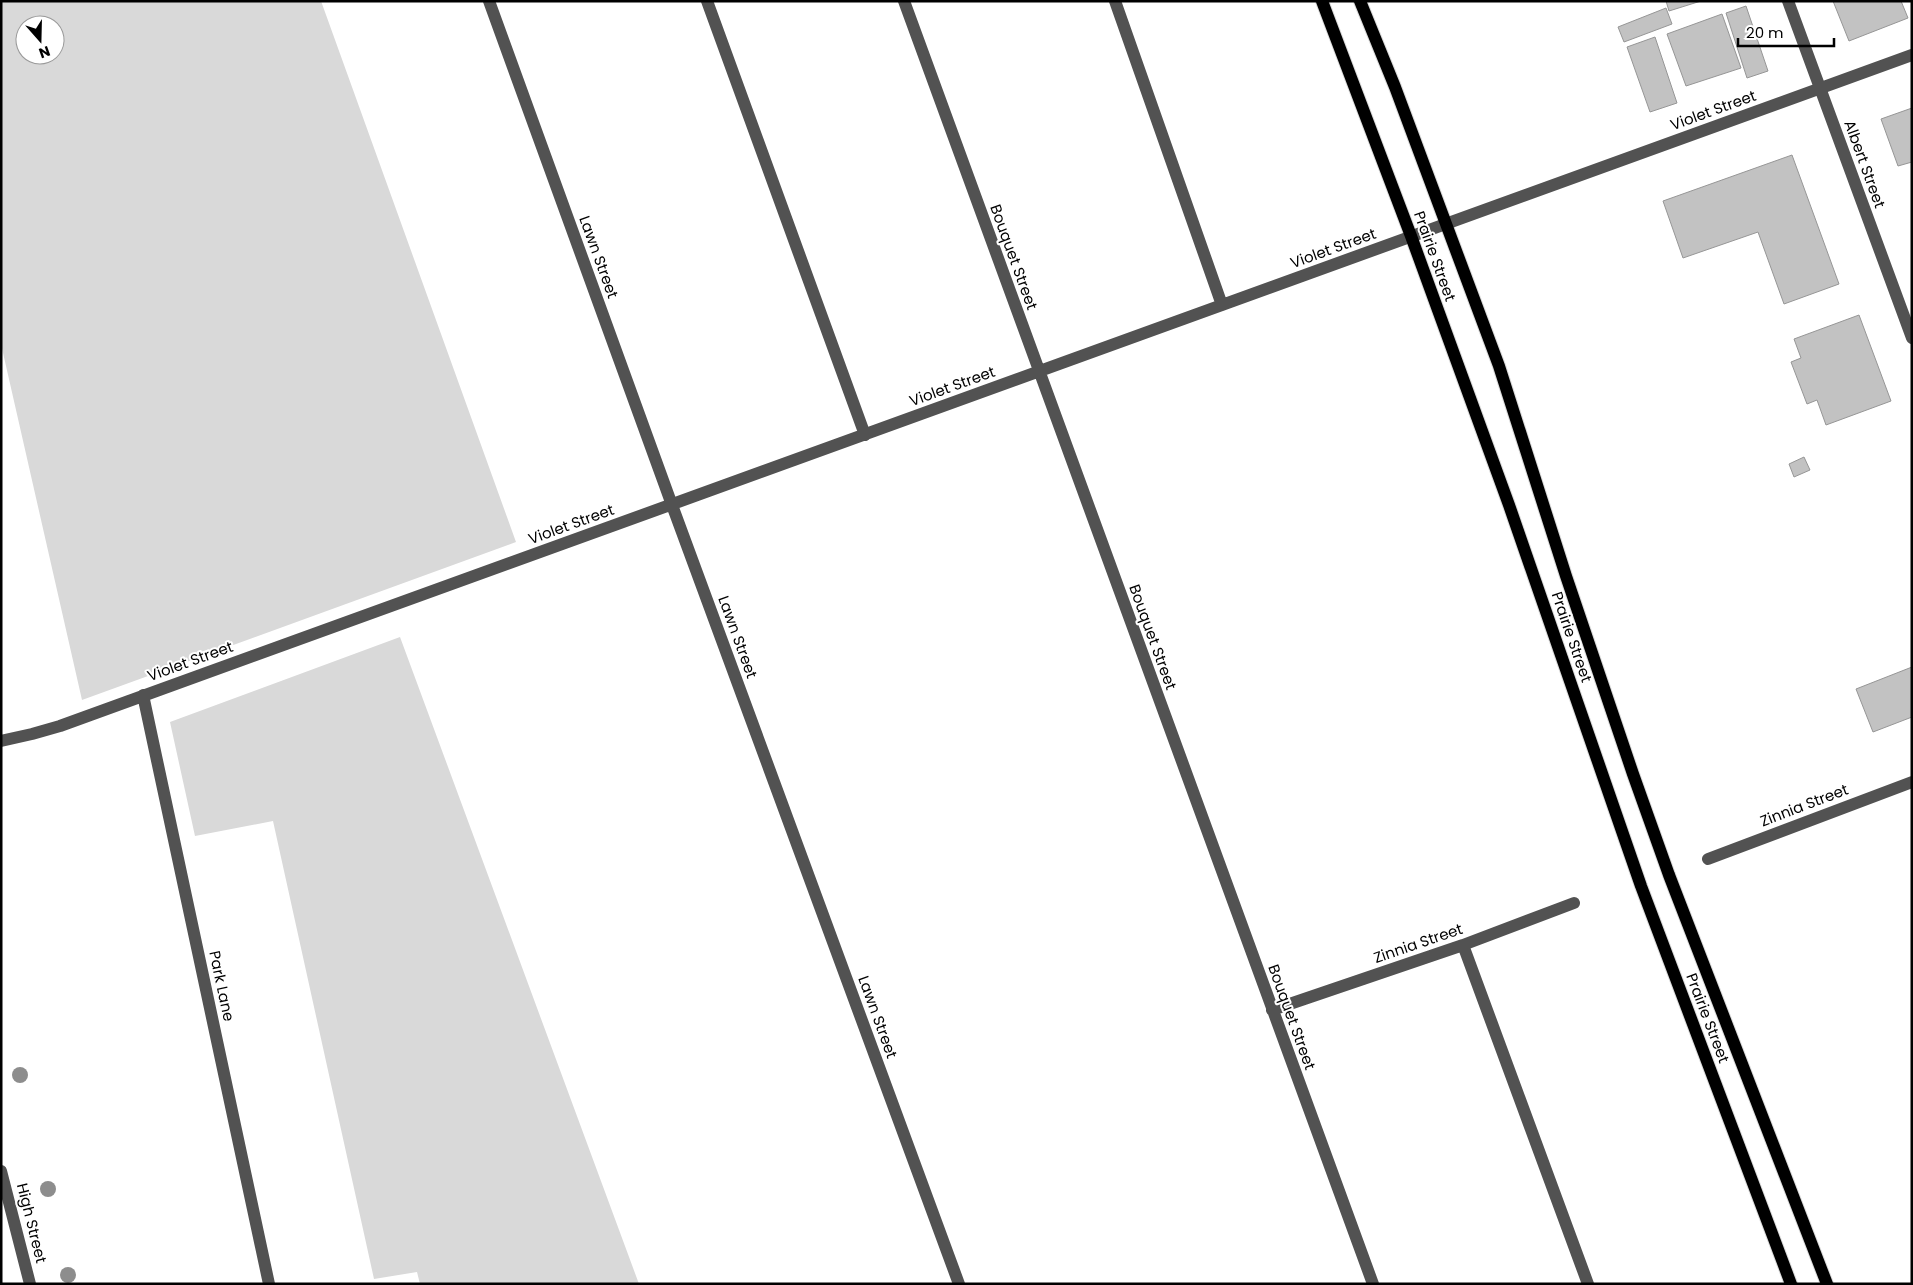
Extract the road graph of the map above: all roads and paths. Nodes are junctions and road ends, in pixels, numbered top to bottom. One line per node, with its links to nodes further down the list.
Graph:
1 (489, 1): 16 (street, Lawn Street)
2 (707, 1): 15 (street)
3 (904, 1): 14 (street, Bouquet Street)
4 (1115, 1): 12 (street)
5 (1322, 1): 11 (main road, Prairie Street)
6 (1360, 1): 10 (main road, Prairie Street)
7 (1788, 1): 9 (street, Albert Street)
8 (1912, 55): 9 (street, Violet Street)
9 (1820, 89): 10 (street, Violet Street); 13 (street, Albert Street)
10 (1446, 224): 11 (street, Violet Street); 31 (main road, Prairie Street)
11 (1411, 236): 12 (street, Violet Street); 30 (main road, Prairie Street)
12 (1222, 305): 14 (street, Violet Street)
13 (1912, 338)
14 (1039, 372): 15 (street, Violet Street); 23 (street, Bouquet Street)
15 (865, 435): 16 (street, Violet Street)
16 (672, 505): 17 (street, Violet Street); 27 (street, Lawn Street)
17 (143, 695): 18 (street, Violet Street); 26 (street, Park Lane)
18 (1, 741)
19 (1912, 782): 20 (street, Zinnia Street)
20 (1708, 859)
21 (1574, 903): 22 (street, Zinnia Street)
22 (1464, 945): 23 (street, Zinnia Street); 29 (street)
23 (1272, 1010): 28 (street, Bouquet Street)
24 (1, 1171): 25 (street, High Street)
25 (30, 1284)
26 (269, 1284)
27 (959, 1284)
28 (1373, 1284)
29 (1588, 1284)
30 (1791, 1284)
31 (1827, 1284)

